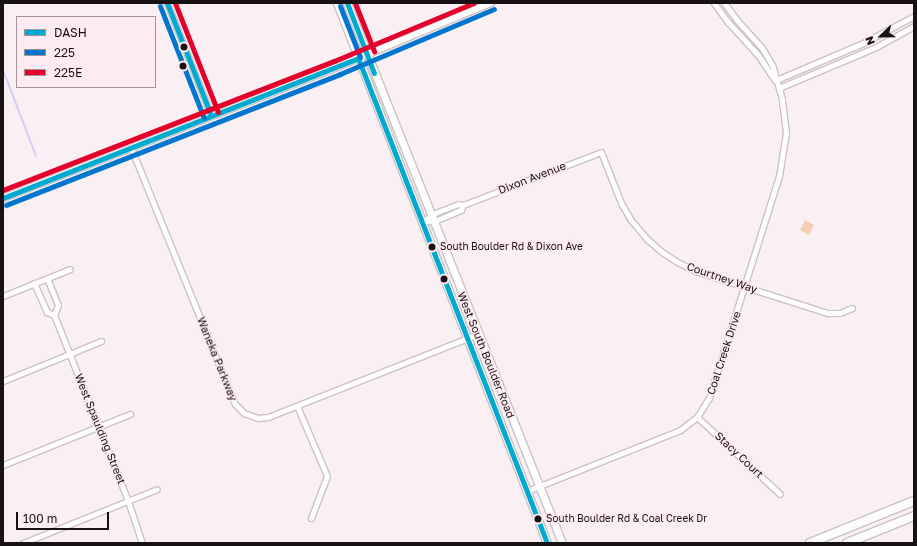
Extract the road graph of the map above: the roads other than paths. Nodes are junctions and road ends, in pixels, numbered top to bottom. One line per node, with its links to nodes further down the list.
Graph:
1 (167, 3): 13 (street)
2 (336, 3): 10 (main road, West South Boulder Road)
3 (347, 3): 9 (main road, West South Boulder Road)
4 (491, 3): 9 (street)
5 (714, 3): 11 (street)
6 (724, 3): 11 (street)
7 (914, 16): 11 (street)
8 (914, 26): 12 (street)
9 (367, 54): 10 (street); 17 (main road, West South Boulder Road)
10 (358, 58): 13 (street); 18 (main road, West South Boulder Road)
11 (776, 80): 12 (street, Coal Creek Drive)
12 (779, 88): 22 (street, Coal Creek Drive)
13 (212, 115): 14 (street)
14 (131, 148): 16 (street); 31 (street, Waneka Parkway)
15 (601, 152): 17 (street, Dixon Avenue); 22 (street, Courtney Way)
16 (3, 198)
17 (432, 217): 18 (street, Dixon Avenue); 26 (main road, West South Boulder Road)
18 (422, 222): 27 (main road, West South Boulder Road)
19 (70, 269): 20 (street)
20 (48, 278): 21 (street); 25 (street, West Spaulding Street)
21 (34, 283): 23 (street); 25 (street, West Spaulding Street)
22 (745, 287): 24 (street, Courtney Way); 33 (street, Coal Creek Drive)
23 (3, 296)
24 (852, 308)
25 (54, 315): 29 (street, West Spaulding Street)
26 (478, 334): 27 (street, Waneka Parkway); 36 (main road, West South Boulder Road)
27 (467, 338): 31 (street, Waneka Parkway); 38 (main road, West South Boulder Road)
28 (101, 341): 29 (street)
29 (70, 354): 30 (street); 34 (street, West Spaulding Street)
30 (3, 381)
31 (297, 406): 43 (street)
32 (130, 414): 34 (street)
33 (697, 416): 36 (street, Coal Creek Drive); 39 (street, Stacy Court)
34 (99, 427): 35 (street); 40 (street, West Spaulding Street)
35 (3, 465)
36 (538, 486): 38 (street, Coal Creek Drive); 47 (main road, West South Boulder Road)
37 (157, 489): 40 (street)
38 (527, 491): 46 (main road, West South Boulder Road)
39 (780, 494)
40 (128, 501): 44 (street); 45 (street, West Spaulding Street)
41 (914, 501): 48 (main road)
42 (914, 516): 49 (main road)
43 (311, 518)
44 (23, 543)
45 (142, 543)
46 (547, 543)
47 (562, 543)
48 (810, 543)
49 (847, 543)

